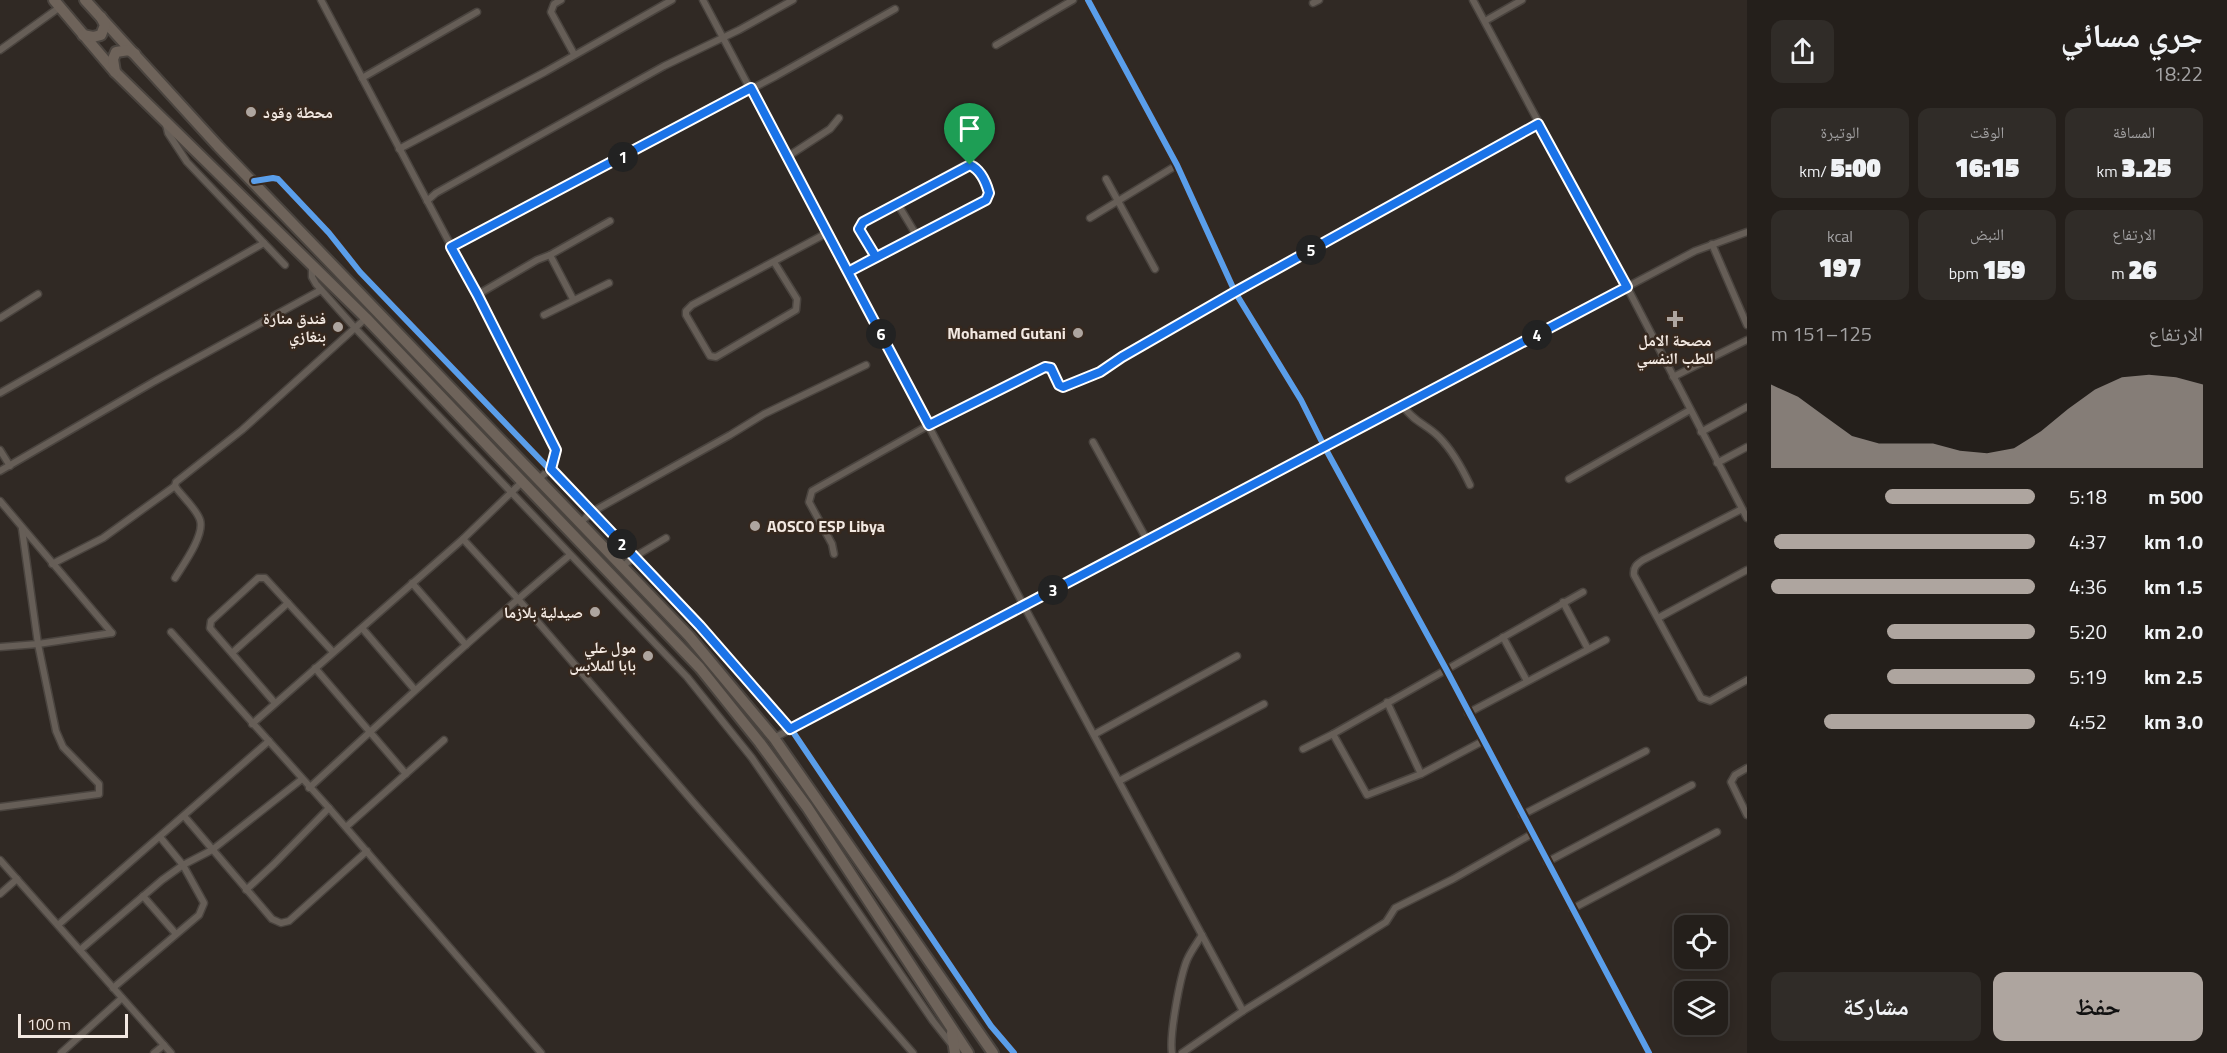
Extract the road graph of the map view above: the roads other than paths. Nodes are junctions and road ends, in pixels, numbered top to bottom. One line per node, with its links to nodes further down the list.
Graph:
1 (85, 0): 14 (highway)
2 (321, 0): 23 (street)
3 (561, 0): 21 (street)
4 (672, 0): 21 (street)
5 (703, 0): 17 (street)
6 (793, 0): 17 (street)
7 (1072, 0): 18 (street)
8 (1088, 0): 30 (street)
9 (1473, 0): 15 (street)
10 (1522, 0): 15 (street)
11 (57, 3): 16 (highway); 19 (street)
12 (895, 9): 24 (street)
13 (477, 12): 23 (street)
14 (100, 15): 16 (highway); 20 (highway)
15 (1485, 21): 27 (street)
16 (83, 35): 22 (highway)
17 (722, 38): 24 (street); 33 (street)
18 (996, 45)
19 (0, 50)
20 (135, 54): 22 (highway); 32 (highway)
21 (574, 54): 28 (street)
22 (115, 72): 25 (highway)
23 (362, 78): 28 (street)
24 (751, 88): 29 (street); 43 (street)
25 (163, 117): 41 (street); 48 (highway)
26 (839, 117): 29 (street)
27 (1538, 124): 52 (street); 54 (street)
28 (399, 149): 33 (street)
29 (787, 157): 39 (street)
30 (1177, 165): 34 (street); 54 (street)
31 (1106, 180): 34 (street)
32 (254, 181): 78 (street); 80 (highway)
33 (427, 201): 43 (street)
34 (1118, 201): 36 (street); 49 (street)
35 (897, 203): 40 (street); 40 (street); 45 (street)
36 (1090, 218)
37 (610, 221): 44 (street)
38 (1747, 232): 42 (street)
39 (827, 233): 46 (street); 50 (street)
40 (917, 236): 45 (street)
41 (264, 243): 47 (street); 66 (street)
42 (1712, 244): 52 (street); 61 (street)
43 (451, 247): 56 (street)
44 (550, 255): 56 (street); 57 (street)
45 (876, 257): 50 (street)
46 (774, 262): 46 (street)
47 (285, 265)
48 (312, 265): 53 (street); 60 (highway)
49 (1155, 269)
50 (848, 272): 70 (street)
51 (609, 283): 57 (street)
52 (1627, 287): 65 (street); 67 (street)
53 (321, 290): 62 (street); 77 (street)
54 (1235, 292): 70 (street); 73 (street)
55 (38, 294): 59 (street)
56 (477, 294): 78 (street)
57 (573, 299): 58 (street)
58 (544, 315)
59 (0, 318)
60 (366, 318): 62 (street); 82 (highway)
61 (1747, 325)
62 (355, 328): 84 (street); 85 (street)
63 (1747, 340): 65 (street)
64 (866, 365): 88 (street)
65 (1673, 377): 69 (street)
66 (0, 393)
67 (1403, 406): 73 (street); 83 (street)
68 (1747, 407): 71 (street)
69 (1690, 410): 71 (street); 81 (street)
70 (929, 425): 95 (street); 111 (street)
71 (1701, 432): 76 (street)
72 (1093, 442): 94 (street)
73 (1324, 446): 94 (street); 127 (street)
74 (1747, 447): 76 (street)
75 (0, 450): 77 (street)
76 (1717, 463): 87 (street)
77 (10, 466): 79 (street)
78 (551, 469): 80 (street); 88 (street)
79 (0, 471)
80 (540, 478): 90 (highway)
81 (1569, 479)
82 (523, 481): 85 (street); 101 (highway)
83 (1470, 485)
84 (175, 486): 98 (street); 102 (street)
85 (511, 493): 93 (street); 96 (street)
86 (0, 501): 91 (street)
87 (1742, 509): 89 (street); 112 (street)
88 (592, 512): 90 (street); 97 (street)
89 (1747, 518)
90 (581, 522): 99 (highway)
91 (22, 529): 98 (street); 119 (street)
92 (666, 538): 97 (street)
93 (463, 539): 104 (street); 107 (street)
94 (1147, 540): 111 (street)
95 (834, 554)
96 (570, 555): 103 (street); 107 (street)
97 (634, 557): 99 (street); 106 (street)
98 (52, 564): 119 (street)
99 (622, 567): 110 (highway)
100 (1747, 570): 112 (street)
101 (609, 572): 103 (street); 179 (highway)
102 (175, 578)
103 (597, 582): 181 (street)
104 (412, 583): 114 (street); 120 (street)
105 (1583, 592): 108 (street)
106 (671, 596): 110 (street); 113 (street)
107 (518, 599): 120 (street); 186 (street)
108 (1563, 602): 117 (street); 122 (street)
109 (288, 603): 123 (street); 124 (street); 124 (street)
110 (660, 605): 116 (highway)
111 (1024, 606): 136 (street); 138 (street)
112 (1658, 618): 128 (street)
113 (700, 626): 116 (street); 136 (street)
114 (362, 628): 123 (street); 130 (street)
115 (171, 632): 135 (street)
116 (689, 636): 140 (highway)
117 (1503, 637): 127 (street); 129 (street)
118 (1606, 640): 122 (street)
119 (38, 644): 121 (street); 153 (street)
120 (466, 645): 130 (street)
121 (0, 647)
122 (1588, 649): 129 (street)
123 (333, 652): 126 (street)
124 (232, 653): 132 (street)
125 (1237, 656): 138 (street)
126 (315, 668): 132 (street); 137 (street)
127 (1446, 669): 131 (street); 134 (street)
128 (1747, 680)
129 (1527, 681): 134 (street)
130 (415, 690): 137 (street)
131 (1387, 702): 139 (street); 148 (street)
132 (275, 703): 135 (street)
133 (1264, 704): 150 (street)
134 (1467, 712): 143 (street)
135 (252, 724): 142 (street)
136 (790, 729): 140 (street); 189 (street)
137 (370, 732): 147 (street); 152 (street)
138 (1095, 734): 150 (street)
139 (1333, 734): 144 (street); 148 (street)
140 (774, 738): 188 (highway)
141 (444, 740): 147 (street)
142 (269, 741): 149 (street); 157 (street)
143 (1483, 741): 148 (street); 155 (street)
144 (1303, 749)
145 (1646, 751): 155 (street)
146 (1747, 768): 156 (street)
147 (406, 774): 158 (street)
148 (1421, 774)
149 (302, 779): 152 (street); 162 (street)
150 (1119, 781): 174 (street)
151 (1692, 785): 165 (street)
152 (309, 788): 154 (street)
153 (0, 807)
154 (329, 808): 158 (street); 168 (street)
155 (1522, 815): 160 (street)
156 (1747, 815)
157 (184, 816): 161 (street); 162 (street)
158 (346, 827): 163 (street)
159 (1717, 832): 171 (street)
160 (1532, 834): 165 (street); 178 (street)
161 (160, 837): 166 (street); 172 (street)
162 (212, 850): 166 (street); 168 (street)
163 (367, 851): 168 (street); 185 (street)
164 (0, 860): 167 (street)
165 (1547, 862): 171 (street)
166 (183, 865): 170 (street); 173 (street)
167 (17, 879): 169 (street); 172 (street)
168 (246, 890)
169 (0, 894)
170 (143, 896): 173 (street); 175 (street)
171 (1572, 909): 192 (street)
172 (58, 925): 175 (street)
173 (176, 934): 176 (street)
174 (1202, 935): 178 (street); 190 (street)
175 (80, 950): 176 (street)
176 (113, 988): 177 (street)
177 (122, 998): 180 (street); 182 (street)
178 (1243, 1011): 191 (street)
179 (949, 1021): 181 (highway); 187 (highway)
180 (164, 1045): 183 (street); 184 (street)
181 (956, 1052)
182 (61, 1053)
183 (154, 1053)
184 (171, 1053)
185 (541, 1053)
186 (913, 1053)
187 (968, 1053)
188 (993, 1053)
189 (1014, 1053)
190 (1172, 1053)
191 (1182, 1053)
192 (1648, 1053)

